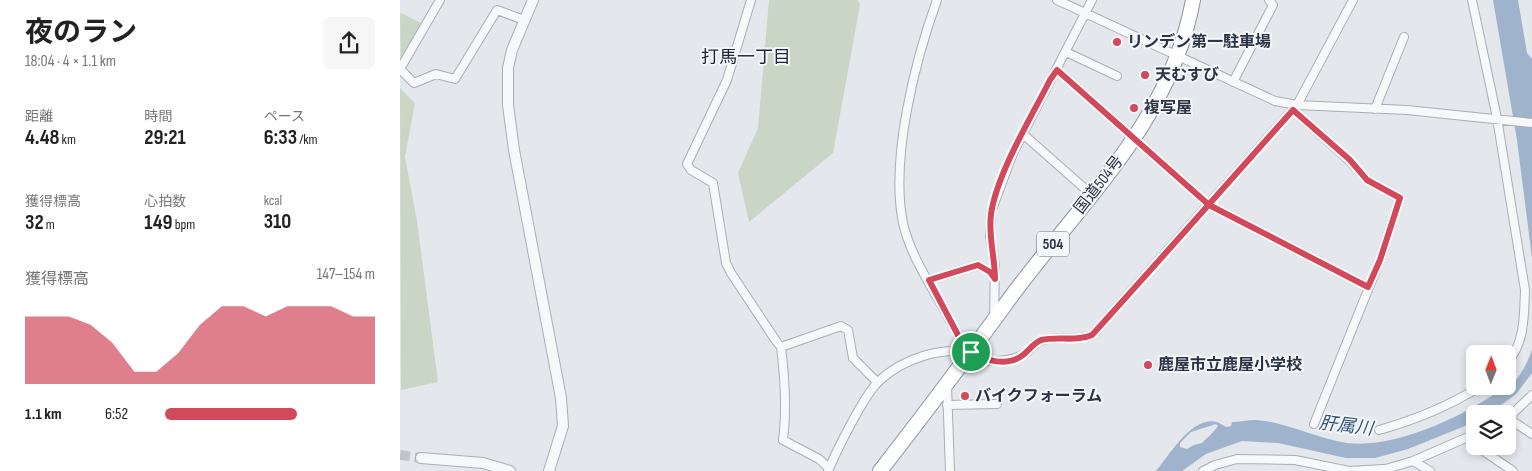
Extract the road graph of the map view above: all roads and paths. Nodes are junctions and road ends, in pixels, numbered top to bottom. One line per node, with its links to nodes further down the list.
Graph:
1 (440, 0): 16 (street)
2 (533, 0): 12 (street)
3 (751, 0): 33 (street)
4 (937, 0): 29 (street)
5 (1057, 0): 11 (street)
6 (1092, 0): 11 (street)
7 (1193, 0): 15 (highway, 国道504号 / 504)
8 (1269, 0): 19 (street)
9 (1353, 0): 20 (street)
10 (1472, 0): 22 (street)
11 (1086, 12): 14 (street); 15 (street)
12 (524, 20): 16 (street); 53 (street)
13 (1404, 37): 21 (street)
14 (1066, 52): 17 (street); 18 (street)
15 (1178, 56): 19 (street); 25 (highway, 国道504号 / 504)
16 (400, 69)
17 (1057, 70): 24 (street); 25 (street)
18 (1116, 76)
19 (1233, 82): 20 (street)
20 (1295, 107): 21 (street); 27 (street); 30 (street)
21 (1375, 109): 22 (street)
22 (1496, 118): 23 (street); 32 (street)
23 (1532, 123)
24 (1023, 134): 26 (street); 28 (street)
25 (1135, 139): 26 (highway, 国道504号 / 504); 27 (street)
26 (1092, 195): 31 (highway, 国道504号 / 504)
27 (1209, 205): 30 (street); 34 (street)
28 (995, 279): 29 (street); 31 (street)
29 (929, 280): 34 (street)
30 (1368, 287): 43 (street)
31 (994, 321): 34 (highway, 国道504号 / 504)
32 (1516, 346)
33 (781, 348): 35 (street); 50 (street)
34 (971, 352): 35 (street); 36 (highway, 国道504号 / 504)
35 (877, 382): 50 (street)
36 (947, 385): 40 (street); 54 (highway, 国道504号 / 504)
37 (1466, 395): 44 (street)
38 (1532, 395): 41 (street)
39 (997, 404): 40 (street)
40 (948, 405): 55 (street)
41 (1516, 410)
42 (1516, 423): 45 (street)
43 (1314, 424)
44 (1379, 430)
45 (1532, 434)
46 (1465, 439): 49 (street)
47 (1489, 455): 58 (street)
48 (421, 458): 52 (street)
49 (1412, 461): 51 (street); 57 (street)
50 (829, 469)
51 (1381, 470): 56 (street)
52 (510, 471)
53 (549, 471)
54 (880, 471)
55 (950, 471)
56 (1203, 471)
57 (1430, 471)
58 (1513, 471)

